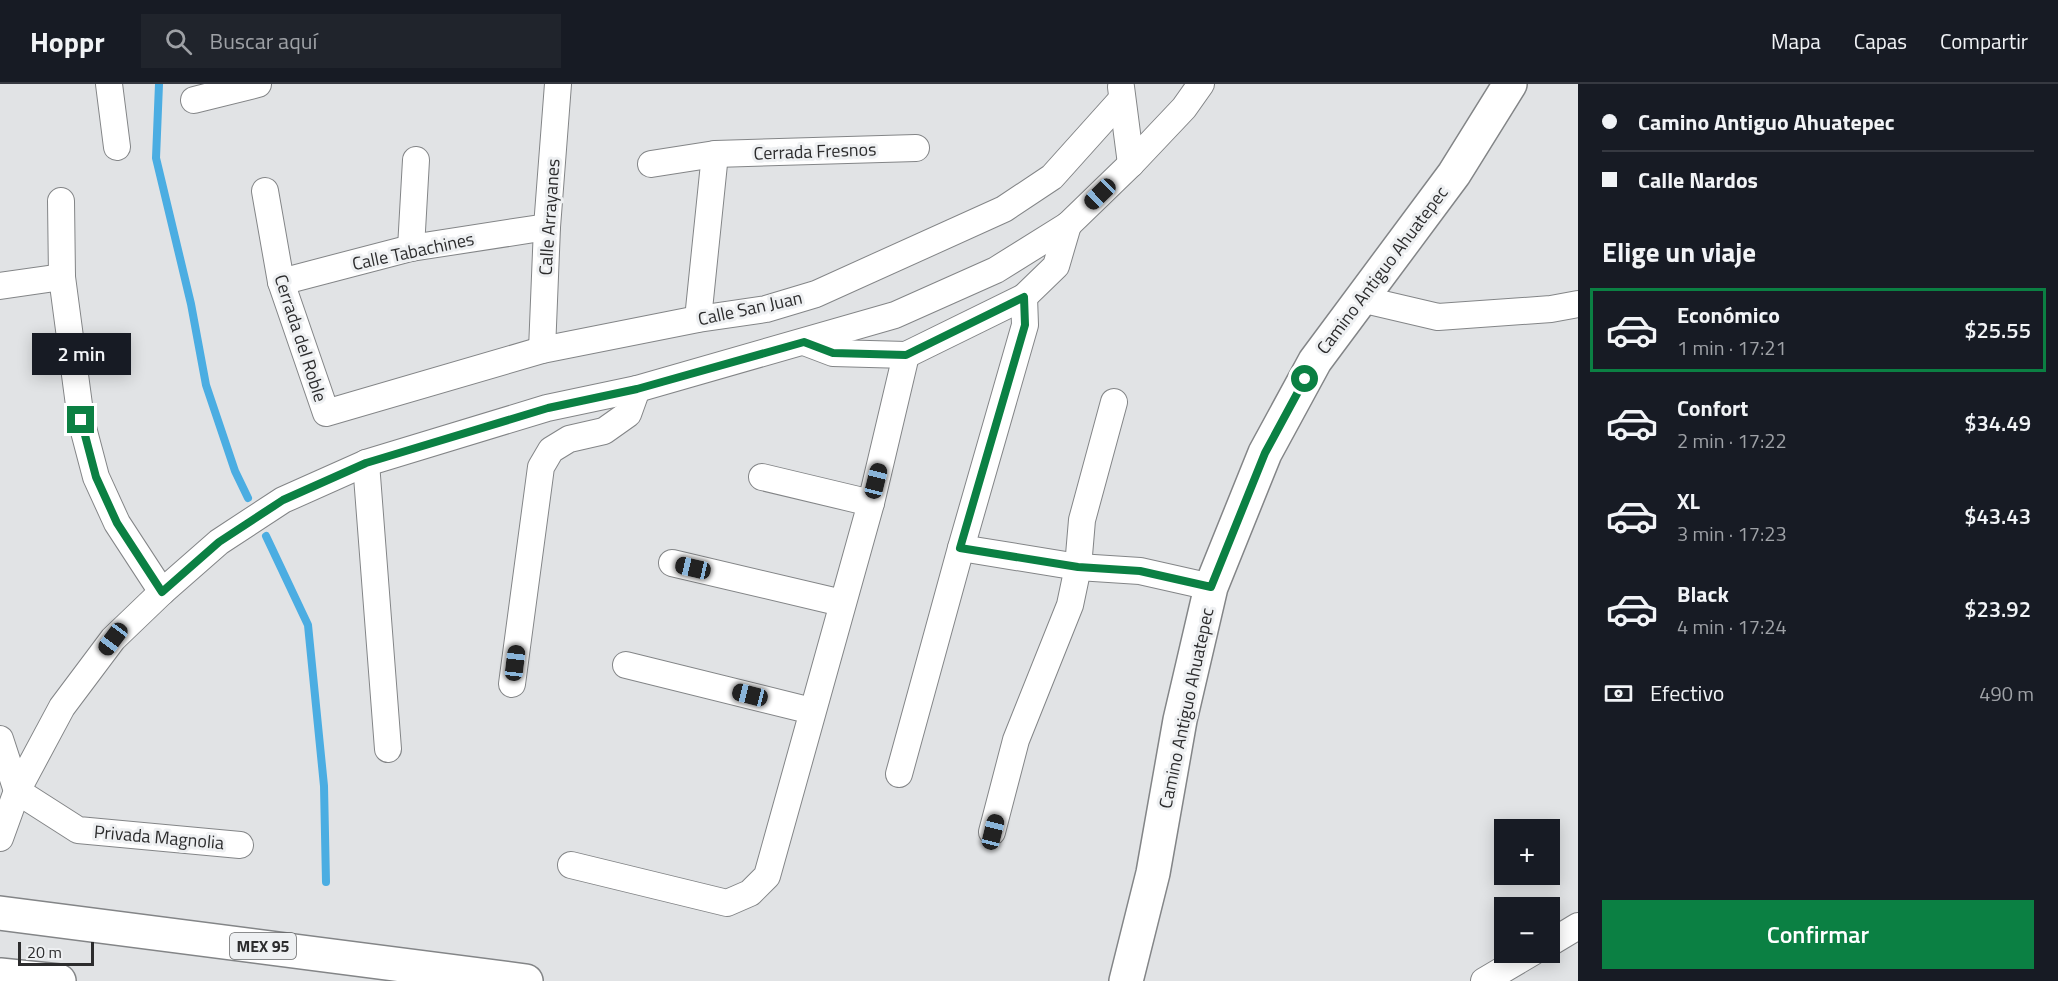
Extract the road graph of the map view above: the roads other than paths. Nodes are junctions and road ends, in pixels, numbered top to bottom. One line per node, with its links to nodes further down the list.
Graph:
1 (109, 84): 8 (street)
2 (258, 84): 7 (street)
3 (558, 84): 17 (street, Calle Arrayanes)
4 (1201, 84): 13 (street)
5 (1510, 84): 23 (main road, Camino Antiguo Ahuatepec)
6 (1121, 91): 13 (street); 25 (street, Calle San Juan)
7 (194, 100)
8 (117, 147)
9 (916, 148): 10 (street, Cerrada Fresnos)
10 (715, 154): 12 (street, Cerrada Fresnos); 25 (street)
11 (416, 160): 18 (street)
12 (651, 164)
13 (1131, 164): 16 (street)
14 (265, 191): 20 (street, Cerrada del Roble)
15 (61, 201): 19 (street)
16 (1068, 225): 22 (street); 26 (street)
17 (547, 227): 18 (street, Calle Tabachines); 27 (street, Calle Arrayanes)
18 (411, 248): 20 (street, Calle Tabachines)
19 (62, 276): 21 (street); 39 (street)
20 (280, 282): 31 (street, Cerrada del Roble)
21 (0, 286)
22 (1024, 297): 28 (street); 35 (street)
23 (1361, 300): 24 (street); 38 (main road, Camino Antiguo Ahuatepec)
24 (1578, 304)
25 (699, 319): 27 (street, Calle San Juan)
26 (804, 342): 28 (street); 29 (street)
27 (542, 350): 31 (street, Calle San Juan)
28 (906, 355): 34 (street)
29 (637, 389): 32 (street); 42 (street)
30 (1114, 402): 37 (street)
31 (326, 413)
32 (366, 463): 39 (street); 45 (street)
33 (762, 477): 34 (street)
34 (871, 502): 40 (street)
35 (960, 548): 37 (street); 46 (street)
36 (672, 563): 40 (street)
37 (1078, 567): 38 (street); 48 (street)
38 (1211, 587): 59 (main road, Camino Antiguo Ahuatepec)
39 (162, 592): 47 (street)
40 (842, 603): 43 (street)
41 (626, 665): 43 (street)
42 (512, 684)
43 (812, 711): 51 (street)
44 (0, 739): 47 (street)
45 (388, 749)
46 (898, 774)
47 (16, 791): 49 (street); 50 (street, Privada Magnolia)
48 (993, 832)
49 (0, 838)
50 (240, 845)
51 (571, 865)
52 (0, 913): 58 (main road, MEX 95)
53 (1578, 926): 54 (street)
54 (1560, 937)
55 (1514, 963): 60 (street)
56 (0, 975): 57 (main road)
57 (59, 981)
58 (526, 981)
59 (1126, 981)
60 (1484, 981)

